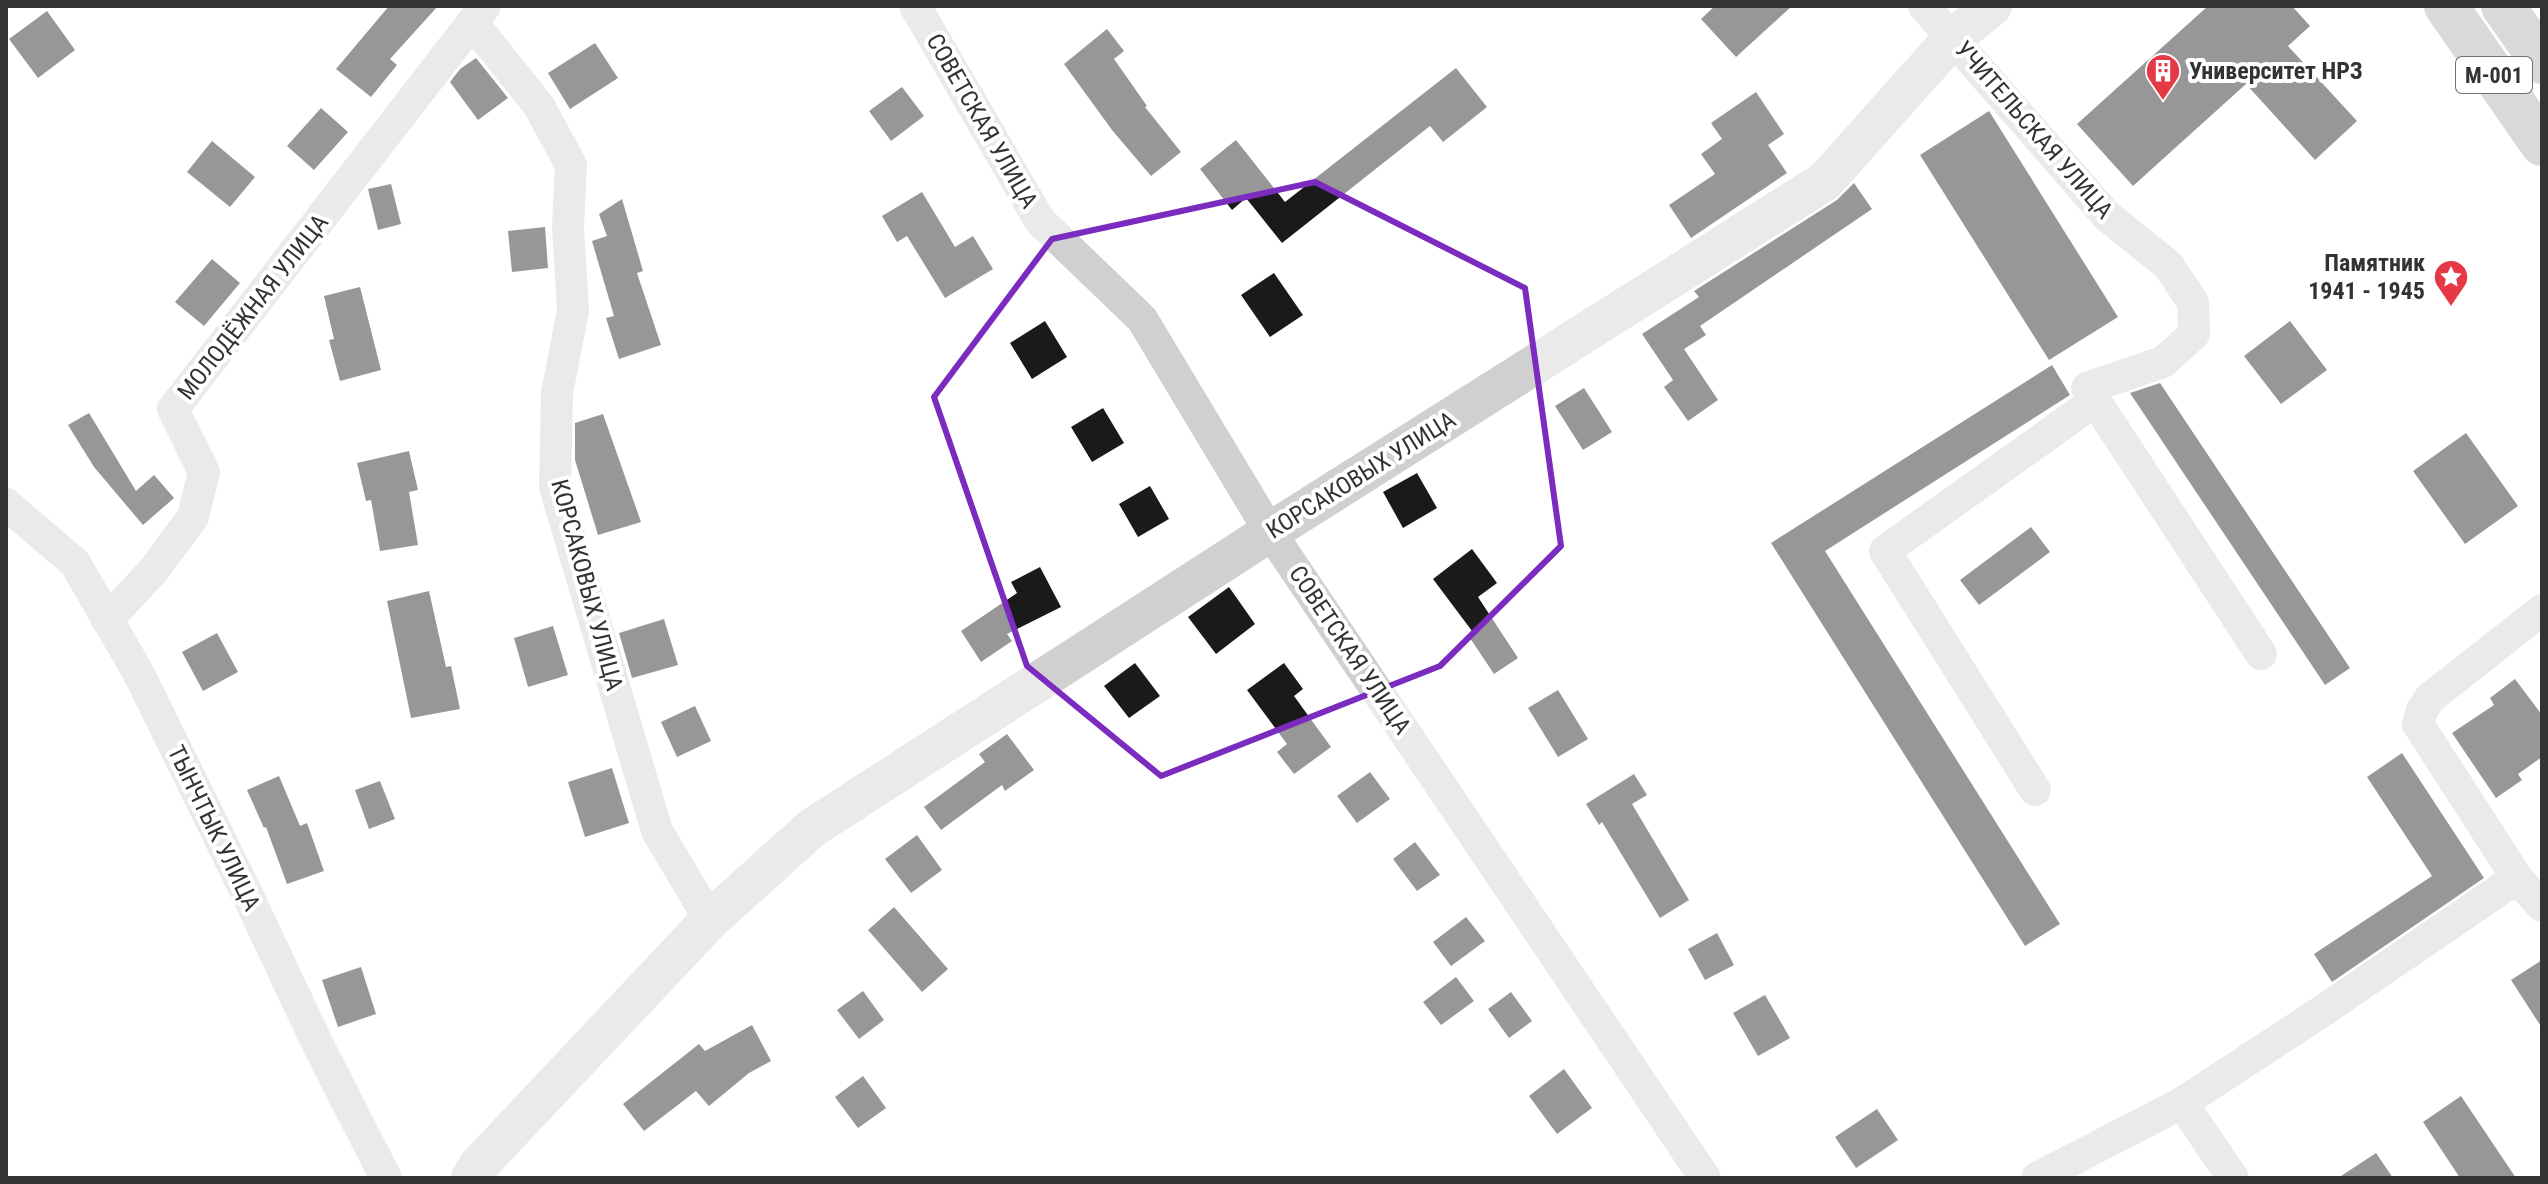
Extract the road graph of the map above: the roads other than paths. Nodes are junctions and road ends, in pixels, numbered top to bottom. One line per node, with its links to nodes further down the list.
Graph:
1 (915, 6): 12 (street, СОВЕТСКАЯ УЛИЦА)
2 (1924, 6): 7 (street, УЧИТЕЛЬСКАЯ УЛИЦА)
3 (1992, 6): 7 (street, КОРСАКОВЫХ УЛИЦА)
4 (2446, 6): 9 (main road, M-001)
5 (2503, 6): 8 (main road, M-001)
6 (478, 14): 14 (street, МОЛОДЁЖНАЯ УЛИЦА); 19 (street, КОРСАКОВЫХ УЛИЦА)
7 (1953, 38): 10 (street, УЧИТЕЛЬСКАЯ УЛИЦА); 12 (street, КОРСАКОВЫХ УЛИЦА)
8 (2542, 62)
9 (2542, 144)
10 (2095, 401): 15 (street); 16 (street)
11 (6, 504): 14 (street, ТЫНЧТЫК УЛИЦА)
12 (1270, 532): 19 (street, КОРСАКОВЫХ УЛИЦА); 23 (street, СОВЕТСКАЯ УЛИЦА)
13 (2542, 610): 17 (street)
14 (107, 620): 21 (street, ТЫНЧТЫК УЛИЦА)
15 (2261, 654)
16 (2035, 790)
17 (2517, 878): 18 (street); 20 (street)
18 (2542, 906)
19 (710, 920): 22 (street, КОРСАКОВЫХ УЛИЦА)
20 (2182, 1103): 24 (street); 25 (street)
21 (386, 1178)
22 (471, 1178)
23 (1705, 1178)
24 (2037, 1178)
25 (2233, 1178)

